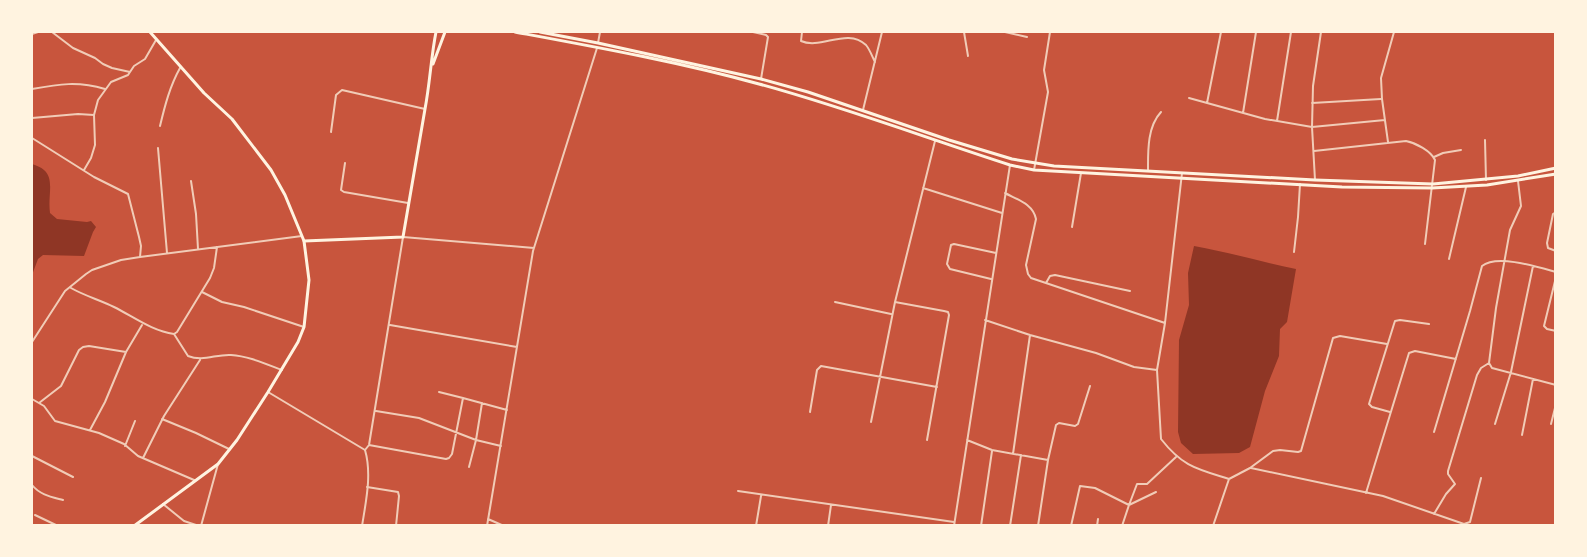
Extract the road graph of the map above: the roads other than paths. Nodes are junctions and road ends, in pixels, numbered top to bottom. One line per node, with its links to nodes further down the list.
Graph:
1 (38, 32): 20 (street)
2 (52, 32): 29 (street)
3 (150, 32): 22 (main road)
4 (436, 32): 27 (main road)
5 (445, 32): 27 (main road)
6 (515, 32): 24 (main road)
7 (540, 32): 23 (main road)
8 (600, 32): 23 (street)
9 (753, 32): 30 (street)
10 (802, 32): 26 (street)
11 (882, 32): 26 (street)
12 (964, 32): 25 (street)
13 (1005, 32): 21 (street)
14 (1050, 32): 56 (street)
15 (1221, 32): 35 (street)
16 (1256, 32): 40 (street)
17 (1291, 32): 44 (street)
18 (1320, 32): 36 (street)
19 (1394, 32): 34 (street)
20 (32, 34)
21 (1027, 37)
22 (156, 39): 28 (main road); 29 (street)
23 (598, 42): 30 (main road)
24 (597, 48): 50 (main road); 84 (street)
25 (968, 56)
26 (875, 62): 38 (street)
27 (432, 66): 37 (main road)
28 (180, 68): 45 (street); 79 (main road)
29 (130, 72): 31 (street)
30 (761, 79): 38 (main road)
31 (105, 89): 32 (street); 41 (street)
32 (32, 90)
33 (1189, 98): 35 (street)
34 (1382, 99): 36 (street); 43 (street)
35 (1207, 103): 40 (street)
36 (1312, 103): 46 (street)
37 (425, 110): 47 (street); 75 (main road)
38 (863, 111): 56 (main road)
39 (1161, 112): 62 (street)
40 (1243, 113): 44 (street)
41 (94, 115): 42 (street); 60 (street)
42 (32, 118)
43 (1385, 120): 46 (street); 51 (street)
44 (1276, 121): 46 (street)
45 (160, 126)
46 (1312, 126): 54 (street)
47 (331, 132)
48 (32, 138): 60 (street)
49 (1485, 140): 67 (street)
50 (935, 141): 58 (main road); 73 (street)
51 (1388, 142): 54 (street); 55 (street)
52 (158, 148): 88 (street)
53 (1461, 150): 55 (street)
54 (1314, 151): 66 (street)
55 (1434, 157): 71 (street)
56 (1035, 163): 61 (street); 62 (main road)
57 (345, 164): 75 (street)
58 (1010, 165): 61 (main road); 74 (street)
59 (1556, 168): 67 (main road)
60 (84, 170): 90 (street)
61 (1034, 170): 63 (main road)
62 (1148, 171): 65 (main road)
63 (1081, 173): 65 (main road); 78 (street)
64 (1556, 174): 69 (main road)
65 (1181, 176): 66 (main road); 70 (main road); 105 (street)
66 (1315, 180): 71 (main road)
67 (1486, 180): 71 (main road)
68 (191, 181): 85 (street)
69 (1518, 181): 72 (main road); 92 (street)
70 (1300, 184): 71 (main road); 87 (street)
71 (1433, 186): 72 (main road); 82 (street)
72 (1466, 186): 91 (street)
73 (923, 188): 77 (street); 102 (street)
74 (1005, 193): 77 (street); 97 (street)
75 (408, 203): 80 (main road)
76 (1556, 212): 86 (street)
77 (1002, 213): 89 (street)
78 (1072, 226)
79 (302, 236): 81 (main road); 83 (street)
80 (403, 237): 81 (main road); 84 (street); 108 (street)
81 (304, 241): 109 (main road)
82 (1425, 244)
83 (217, 247): 85 (street); 100 (street)
84 (534, 248): 115 (street)
85 (198, 249): 88 (street)
86 (1556, 251)
87 (1294, 252)
88 (167, 253): 90 (street)
89 (996, 253): 96 (street); 96 (street)
90 (140, 256): 98 (street)
91 (1449, 259)
92 (1505, 262): 93 (street); 117 (street); 119 (street)
93 (1533, 266): 94 (street); 122 (street)
94 (1556, 272)
95 (1556, 277): 110 (street)
96 (992, 279): 104 (street)
97 (1046, 283): 99 (street); 105 (street)
98 (70, 287): 106 (street); 113 (street)
99 (1130, 291)
100 (202, 292): 109 (street); 111 (street)
101 (835, 302): 103 (street)
102 (895, 302): 103 (street); 127 (street)
103 (892, 315): 123 (street)
104 (985, 320): 112 (street); 150 (street)
105 (1165, 323): 121 (street)
106 (143, 324): 111 (street); 116 (street)
107 (1429, 324): 114 (street)
108 (390, 326): 115 (street); 136 (street)
109 (304, 327): 120 (main road)
110 (1556, 331)
111 (174, 334): 118 (street)
112 (1030, 335): 121 (street); 157 (street)
113 (32, 342)
114 (1387, 345): 138 (street); 165 (street)
115 (517, 347): 135 (street)
116 (126, 352): 132 (street); 144 (street)
117 (1456, 358): 138 (street); 145 (street)
118 (200, 359): 120 (street); 139 (street)
119 (1489, 363): 122 (street); 180 (street)
120 (282, 370): 128 (main road)
121 (1157, 370): 160 (street)
122 (1511, 372): 124 (street); 142 (street)
123 (879, 378): 127 (street); 137 (street); 141 (street)
124 (1533, 379): 125 (street); 147 (street)
125 (1556, 385)
126 (1090, 386): 162 (street)
127 (937, 387): 149 (street)
128 (268, 392): 154 (main road); 155 (street)
129 (439, 392): 130 (street)
130 (463, 398): 133 (street); 146 (street)
131 (32, 399): 132 (street)
132 (39, 403): 144 (street)
133 (482, 403): 135 (street); 148 (street)
134 (1556, 404): 143 (street)
135 (507, 410): 153 (street)
136 (376, 411): 146 (street); 151 (street)
137 (810, 411)
138 (1390, 412): 174 (street)
139 (162, 419): 154 (street); 161 (street)
140 (135, 421): 152 (street)
141 (871, 422)
142 (1495, 423)
143 (1551, 424)
144 (90, 430): 152 (street)
145 (1434, 432)
146 (456, 433): 148 (street); 151 (street)
147 (1522, 435)
148 (476, 440): 153 (street); 164 (street)
149 (927, 440)
150 (967, 440): 156 (street); 184 (street)
151 (369, 445): 155 (street)
152 (125, 446): 161 (street)
153 (501, 446): 182 (street)
154 (229, 449): 163 (main road)
155 (365, 450): 171 (street)
156 (992, 450): 157 (street); 194 (street)
157 (1013, 454): 158 (street)
158 (1022, 455): 162 (street); 195 (street)
159 (32, 456): 166 (street)
160 (1177, 456): 168 (street); 179 (street)
161 (143, 458): 169 (street)
162 (1048, 460): 196 (street)
163 (218, 464): 169 (main road); 187 (street)
164 (469, 467)
165 (1250, 468): 168 (street); 174 (street)
166 (73, 477)
167 (1482, 478): 180 (street)
168 (1229, 479): 200 (street)
169 (194, 480): 177 (main road)
170 (32, 485): 176 (street)
171 (367, 487): 188 (street); 189 (street)
172 (738, 491): 175 (street)
173 (1156, 492): 179 (street)
174 (1366, 493): 180 (street)
175 (761, 495): 178 (street); 192 (street)
176 (63, 500)
177 (163, 504): 186 (main road); 187 (street)
178 (831, 505): 184 (street); 193 (street)
179 (1129, 505): 197 (street); 199 (street)
180 (1434, 514)
181 (35, 515): 185 (street)
182 (488, 519): 190 (street); 191 (street)
183 (1098, 519): 198 (street)
184 (954, 524)
185 (58, 525)
186 (134, 525)
187 (200, 525)
188 (362, 525)
189 (396, 525)
190 (487, 525)
191 (504, 525)
192 (756, 525)
193 (828, 525)
194 (981, 525)
195 (1010, 525)
196 (1038, 525)
197 (1071, 525)
198 (1096, 525)
199 (1122, 525)
200 (1213, 525)

